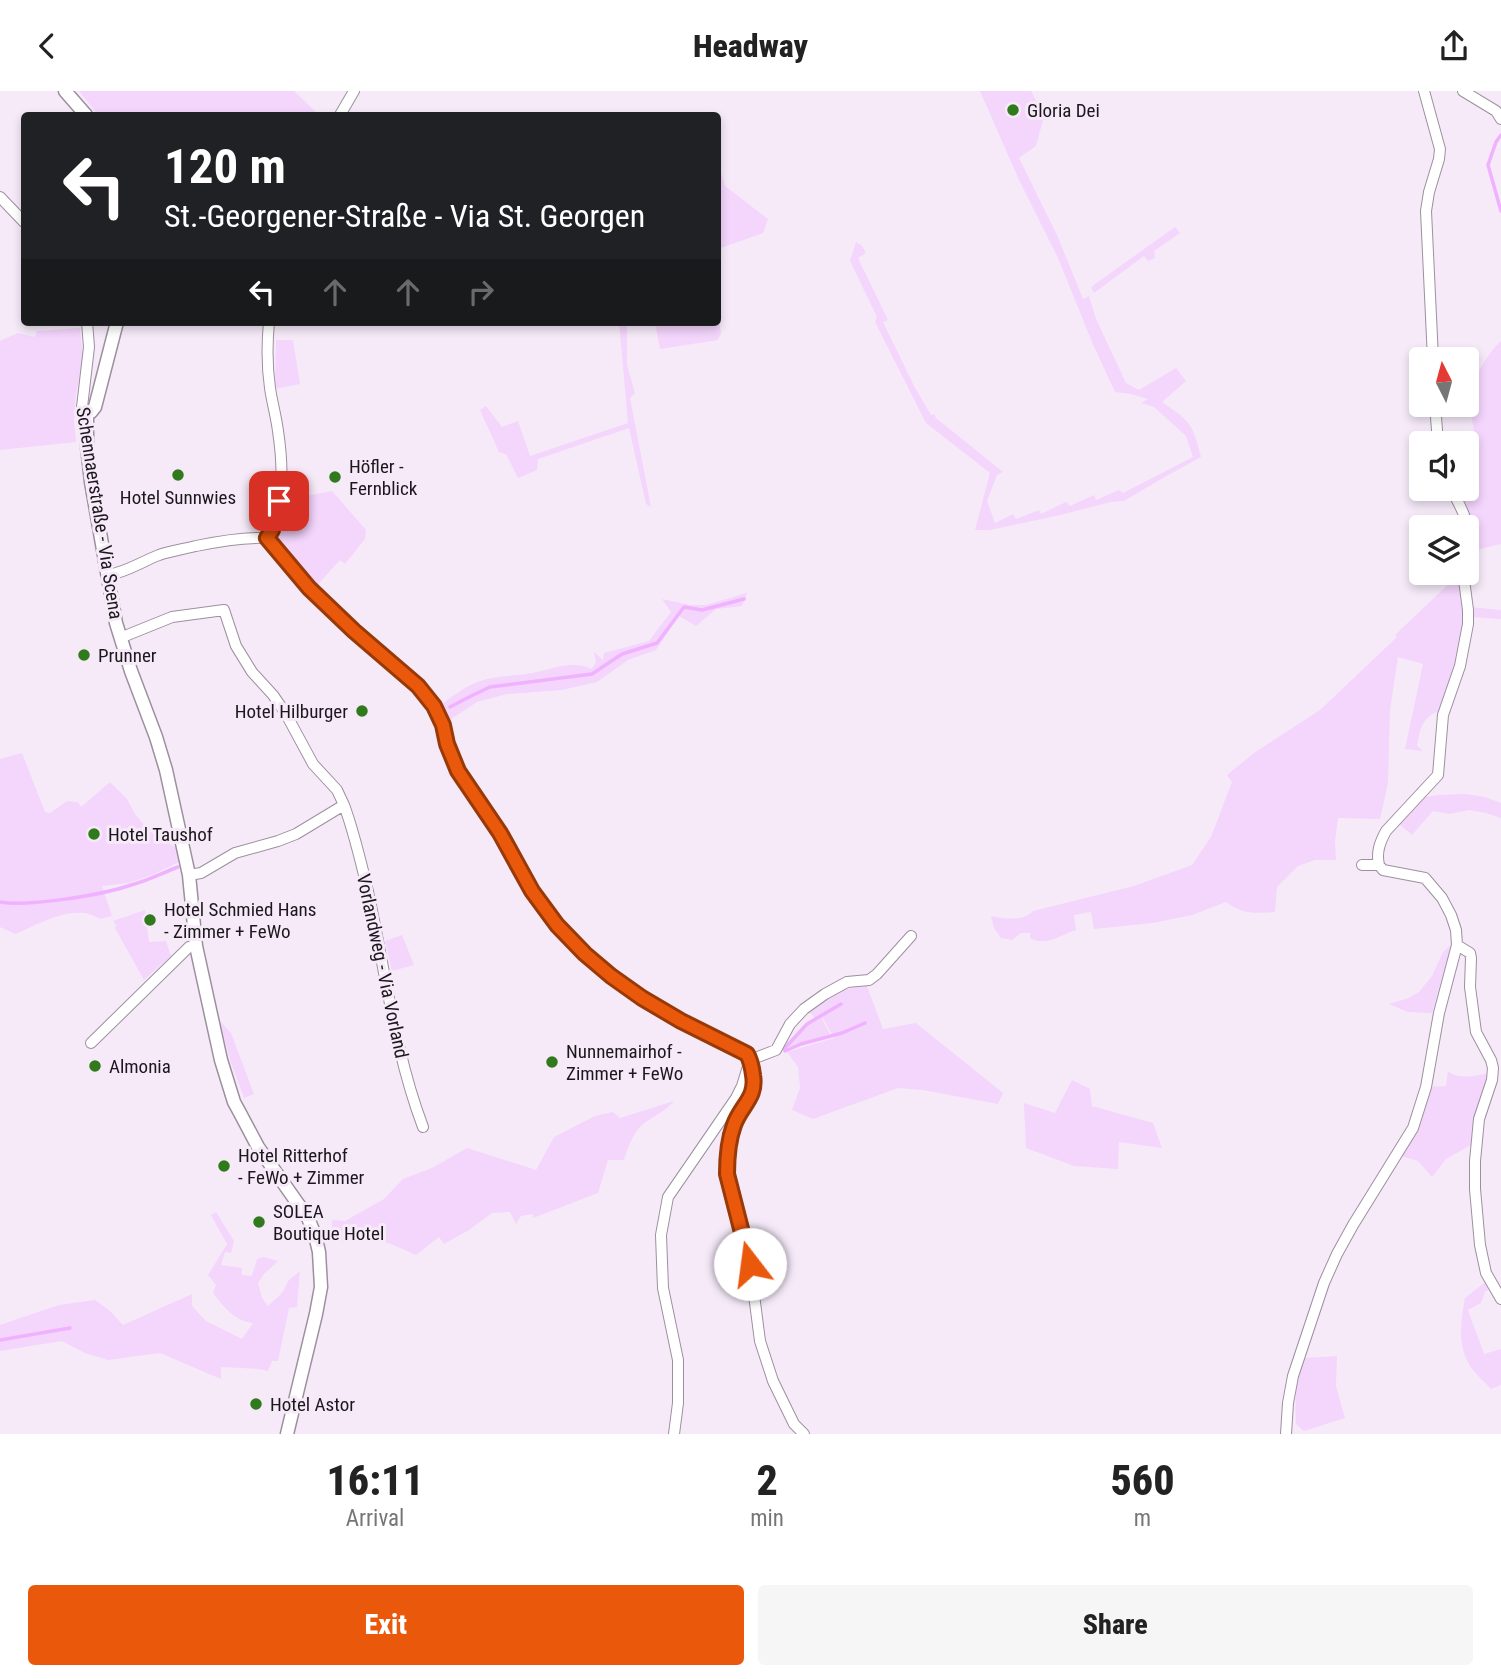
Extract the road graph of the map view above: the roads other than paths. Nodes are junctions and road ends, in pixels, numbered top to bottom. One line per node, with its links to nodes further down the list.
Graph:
1 (65, 91): 5 (street)
2 (354, 91): 6 (street)
3 (1424, 91): 13 (street)
4 (1464, 91): 7 (street)
5 (83, 112)
6 (342, 112)
7 (1501, 118)
8 (0, 197): 9 (street)
9 (21, 219)
10 (87, 326): 14 (street, Schennaerstraße - Via Scena)
11 (116, 326): 14 (street)
12 (269, 326): 15 (street)
13 (1432, 347)
14 (87, 413): 16 (street, Schennaerstraße - Via Scena)
15 (267, 538): 16 (street); 27 (street)
16 (108, 575): 18 (street, Schennaerstraße - Via Scena)
17 (1464, 585): 21 (street)
18 (120, 638): 19 (street, Vorlandweg - Via Vorland); 22 (street, Schennaerstraße - Via Scena)
19 (344, 805): 22 (street); 28 (street, Vorlandweg - Via Vorland)
20 (1362, 865): 21 (street)
21 (1378, 865): 24 (street)
22 (189, 875): 25 (street, Schennaerstraße - Via Scena)
23 (911, 936): 27 (street)
24 (1457, 945): 29 (street); 33 (street)
25 (196, 946): 26 (street); 30 (street, Schennaerstraße - Via Scena)
26 (91, 1044)
27 (750, 1060): 31 (street); 32 (street)
28 (423, 1127)
29 (1501, 1299)
30 (287, 1434)
31 (674, 1434)
32 (804, 1434)
33 (1286, 1434)

